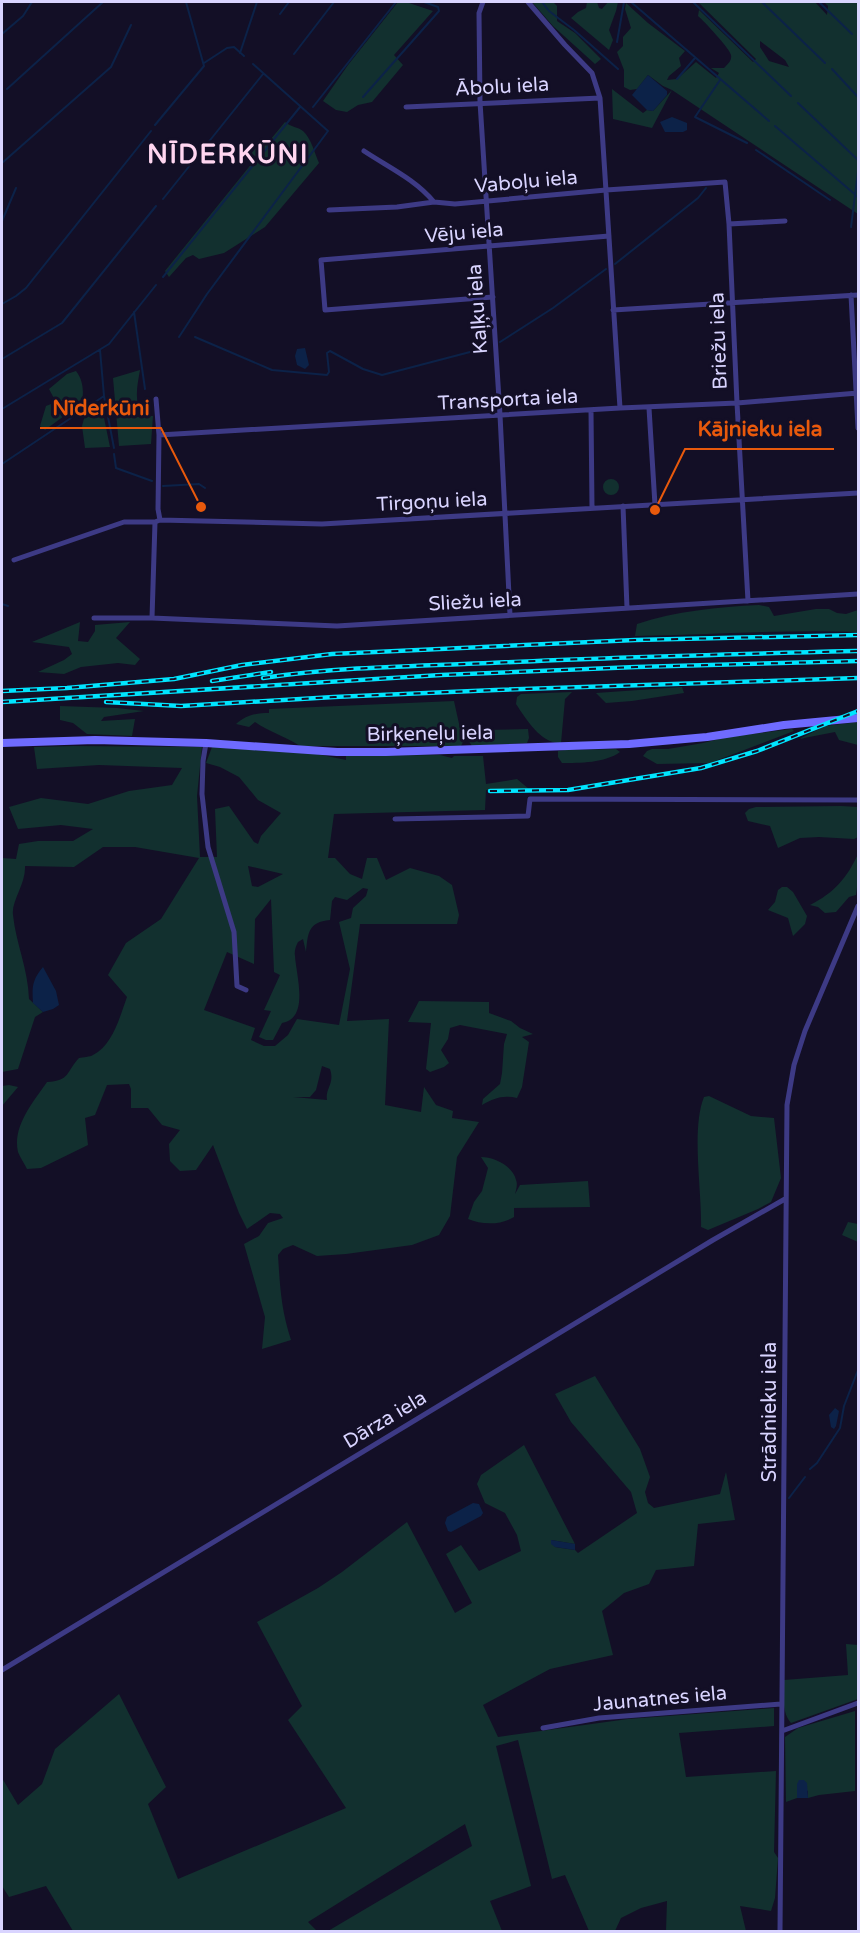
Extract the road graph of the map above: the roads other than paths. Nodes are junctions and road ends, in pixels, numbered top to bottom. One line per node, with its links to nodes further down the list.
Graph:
1 (483, 2): 4 (street, Kaļķu iela)
2 (528, 2): 3 (street)
3 (600, 98): 4 (street, Ābolu iela); 8 (street)
4 (480, 102): 5 (street, Ābolu iela); 9 (street, Kaļķu iela)
5 (406, 107)
6 (364, 150): 10 (street)
7 (725, 182): 8 (street, Vaboļu iela); 13 (street, Briežu iela)
8 (606, 190): 9 (street, Vaboļu iela); 14 (street)
9 (487, 201): 10 (street, Vaboļu iela); 15 (street, Kaļķu iela)
10 (434, 202): 11 (street, Vaboļu iela)
11 (329, 210)
12 (785, 221): 13 (street)
13 (729, 224): 19 (street, Briežu iela)
14 (609, 236): 15 (street, Vēju iela); 20 (street)
15 (489, 245): 18 (street, Kaļķu iela); 18 (street, Vēju iela)
16 (851, 295): 17 (street); 19 (street); 21 (street)
17 (858, 295)
18 (493, 297): 27 (street, Kaļķu iela)
19 (733, 301): 20 (street); 23 (street, Briežu iela)
20 (613, 310): 24 (street)
21 (858, 393): 23 (street, Transporta iela); 28 (street)
22 (156, 399): 29 (street)
23 (737, 403): 25 (street, Transporta iela); 31 (street, Briežu iela)
24 (620, 408): 25 (street, Transporta iela); 26 (street, Transporta iela)
25 (649, 408): 32 (street)
26 (591, 411): 27 (street, Transporta iela); 34 (street)
27 (500, 415): 29 (street, Transporta iela); 35 (street, Kaļķu iela)
28 (858, 428)
29 (159, 435): 36 (street)
30 (858, 493): 31 (street, Tirgoņu iela)
31 (743, 499): 32 (street, Tirgoņu iela); 39 (street, Briežu iela)
32 (655, 505): 33 (street, Tirgoņu iela)
33 (623, 506): 34 (street, Tirgoņu iela); 40 (street)
34 (592, 508): 35 (street, Tirgoņu iela)
35 (505, 513): 36 (street, Tirgoņu iela); 41 (street, Kaļķu iela)
36 (157, 521): 37 (street, Tirgoņu iela); 43 (street)
37 (14, 560)
38 (858, 594): 39 (street, Sliežu iela)
39 (748, 601): 40 (street, Sliežu iela)
40 (627, 608): 41 (street, Sliežu iela)
41 (510, 615): 43 (street, Sliežu iela)
42 (94, 618): 43 (street, Sliežu iela)
43 (152, 618)
44 (858, 718): 46 (main road, Birķeneļu iela)
45 (2, 743): 46 (main road, Birķeneļu iela)
46 (206, 743): 50 (street)
47 (858, 800): 48 (street)
48 (395, 819)
49 (858, 906): 51 (street, Strādnieku iela)
50 (246, 990)
51 (785, 1199): 52 (street, Dārza iela); 54 (street, Strādnieku iela)
52 (2, 1670)
53 (858, 1702): 56 (street)
54 (782, 1704): 55 (street, Jaunatnes iela); 56 (street, Strādnieku iela)
55 (543, 1728)
56 (782, 1731): 57 (street, Strādnieku iela)
57 (780, 1932)

